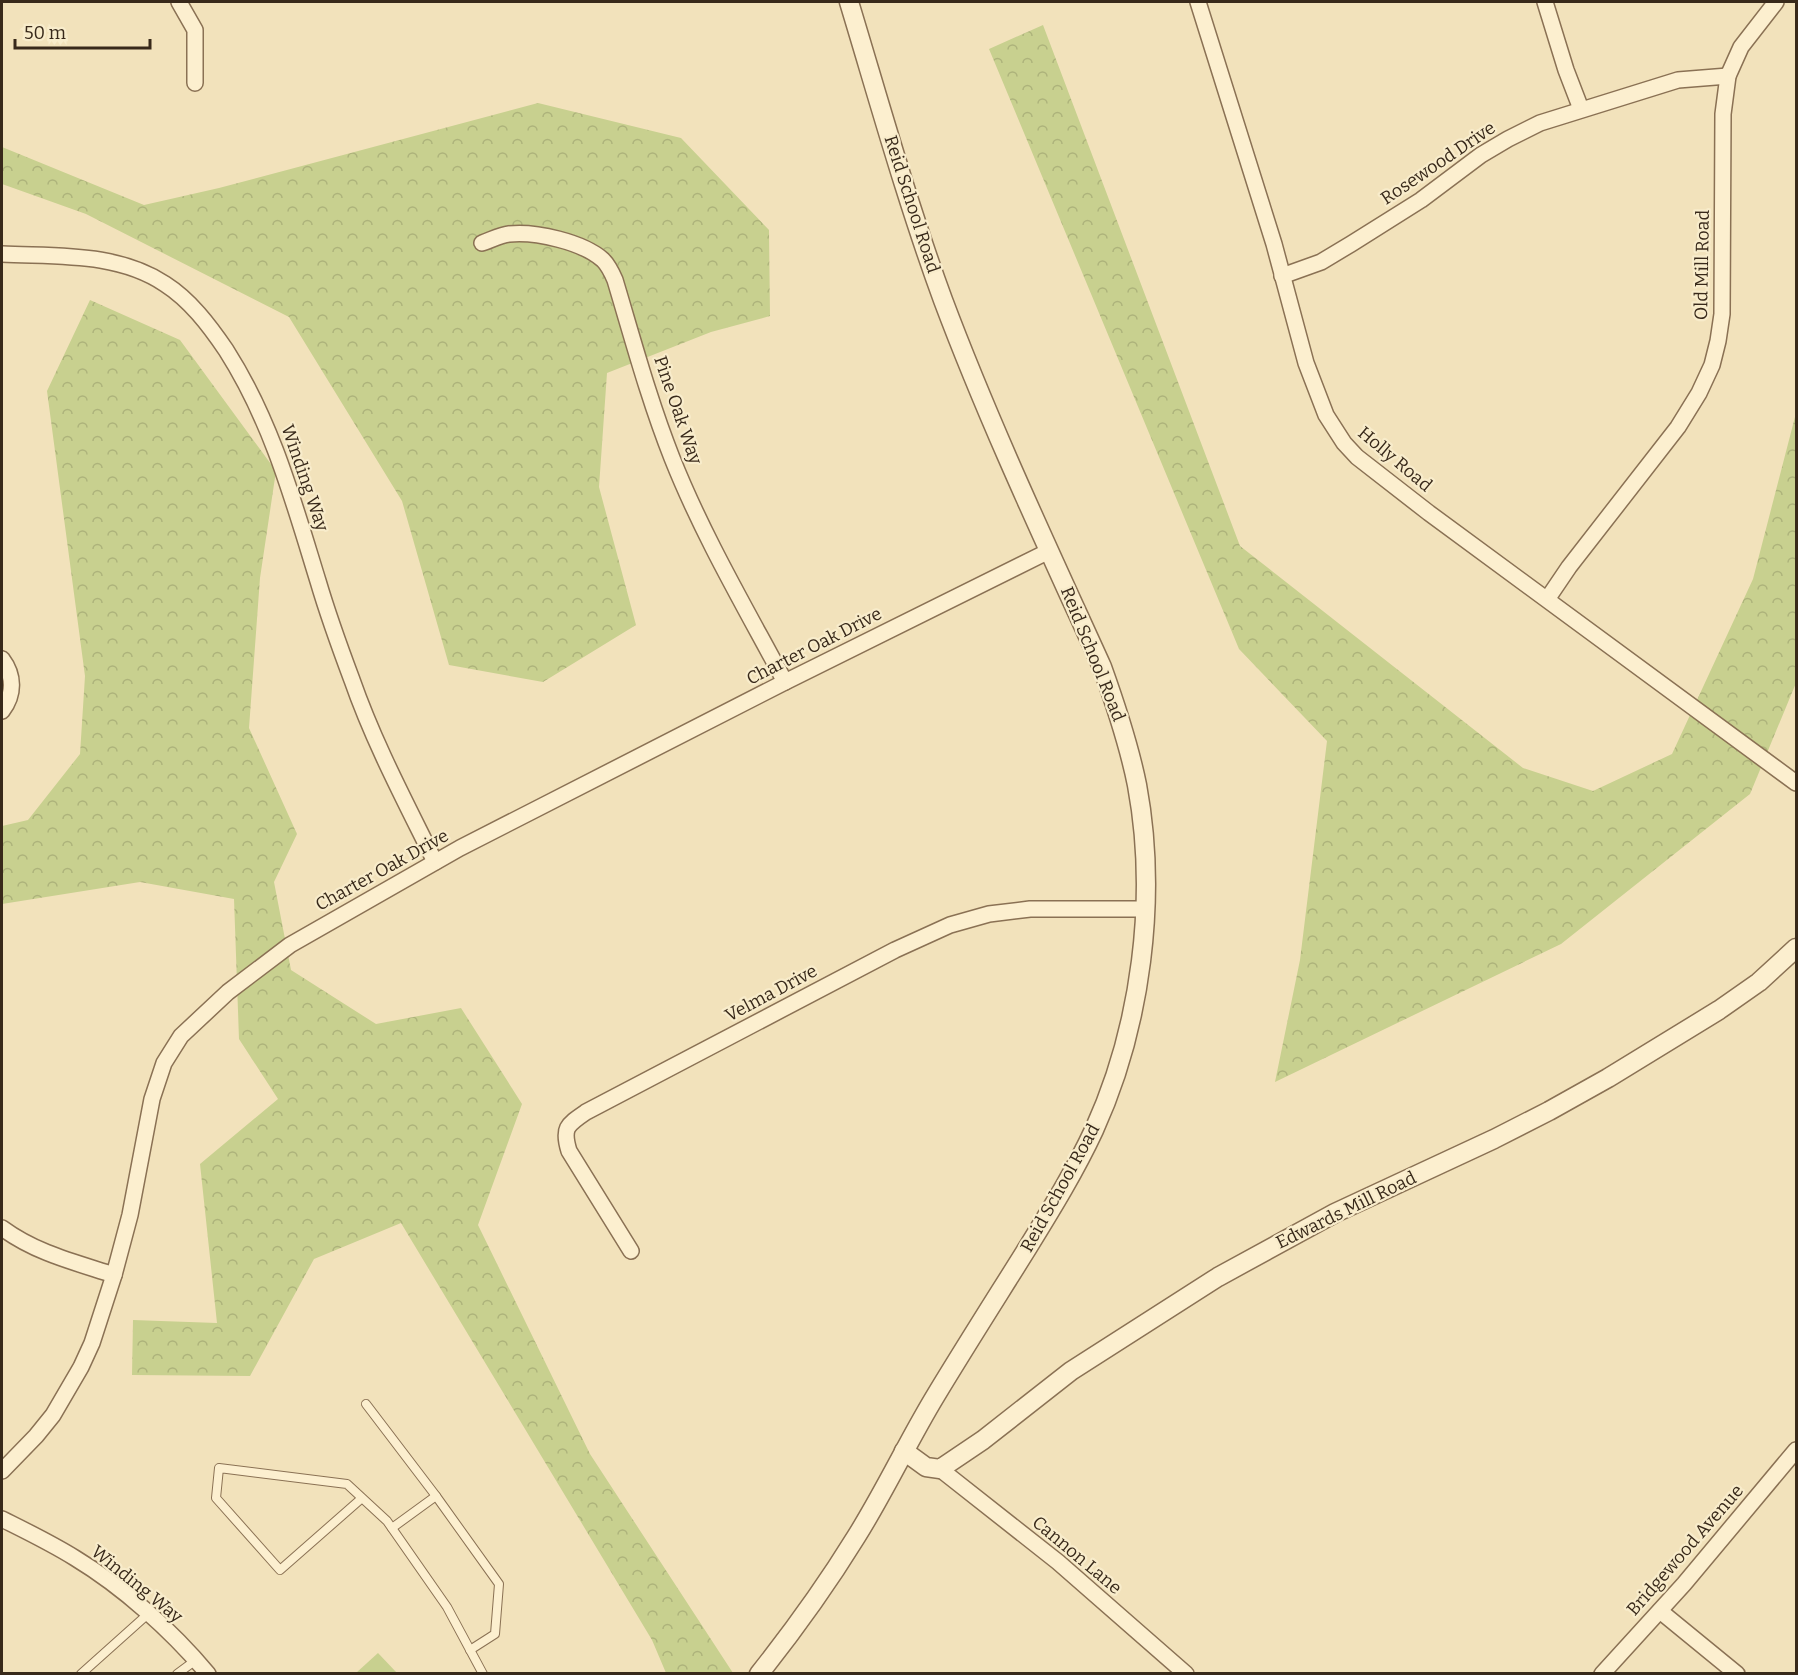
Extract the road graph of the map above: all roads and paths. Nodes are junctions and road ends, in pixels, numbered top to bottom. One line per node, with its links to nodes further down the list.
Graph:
1 (179, 2): 7 (street)
2 (849, 2): 12 (street, Reid School Road)
3 (1198, 2): 11 (street, Holly Road)
4 (1545, 2): 8 (street)
5 (1776, 2): 6 (street, Old Mill Road)
6 (1728, 76): 8 (street, Rosewood Drive); 13 (street, Old Mill Road)
7 (195, 83)
8 (1581, 109): 11 (street, Rosewood Drive)
9 (482, 243): 15 (street, Pine Oak Way)
10 (2, 254): 18 (street, Winding Way)
11 (1282, 276): 13 (street, Holly Road)
12 (1049, 551): 15 (street, Charter Oak Drive); 19 (street, Reid School Road)
13 (1548, 598): 17 (street, Holly Road)
14 (2, 659): 16 (street)
15 (785, 682): 18 (street, Charter Oak Drive)
16 (2, 711)
17 (1797, 783)
18 (435, 862): 23 (street, Charter Oak Drive)
19 (1144, 909): 22 (street, Velma Drive); 26 (street, Reid School Road)
20 (1797, 948): 27 (street, Edwards Mill Road)
21 (2, 1228): 23 (street)
22 (631, 1251)
23 (114, 1275): 28 (street, Charter Oak Drive)
24 (366, 1404): 29 (lane)
25 (1797, 1450): 33 (street, Bridgewood Avenue)
26 (904, 1451): 27 (street); 41 (street, Reid School Road)
27 (940, 1469): 42 (street, Cannon Lane)
28 (2, 1471)
29 (436, 1496): 32 (lane); 35 (lane)
30 (362, 1498): 30 (lane); 32 (lane)
31 (2, 1519): 34 (street, Winding Way)
32 (392, 1528): 35 (lane)
33 (1660, 1611): 43 (street, Bridgewood Avenue); 44 (street)
34 (148, 1614): 36 (street, Winding Way); 37 (lane)
35 (470, 1650): 40 (lane)
36 (196, 1660): 38 (lane); 39 (street, Winding Way)
37 (81, 1674)
38 (177, 1674)
39 (208, 1674)
40 (483, 1674)
41 (759, 1674)
42 (1186, 1674)
43 (1602, 1674)
44 (1737, 1674)

